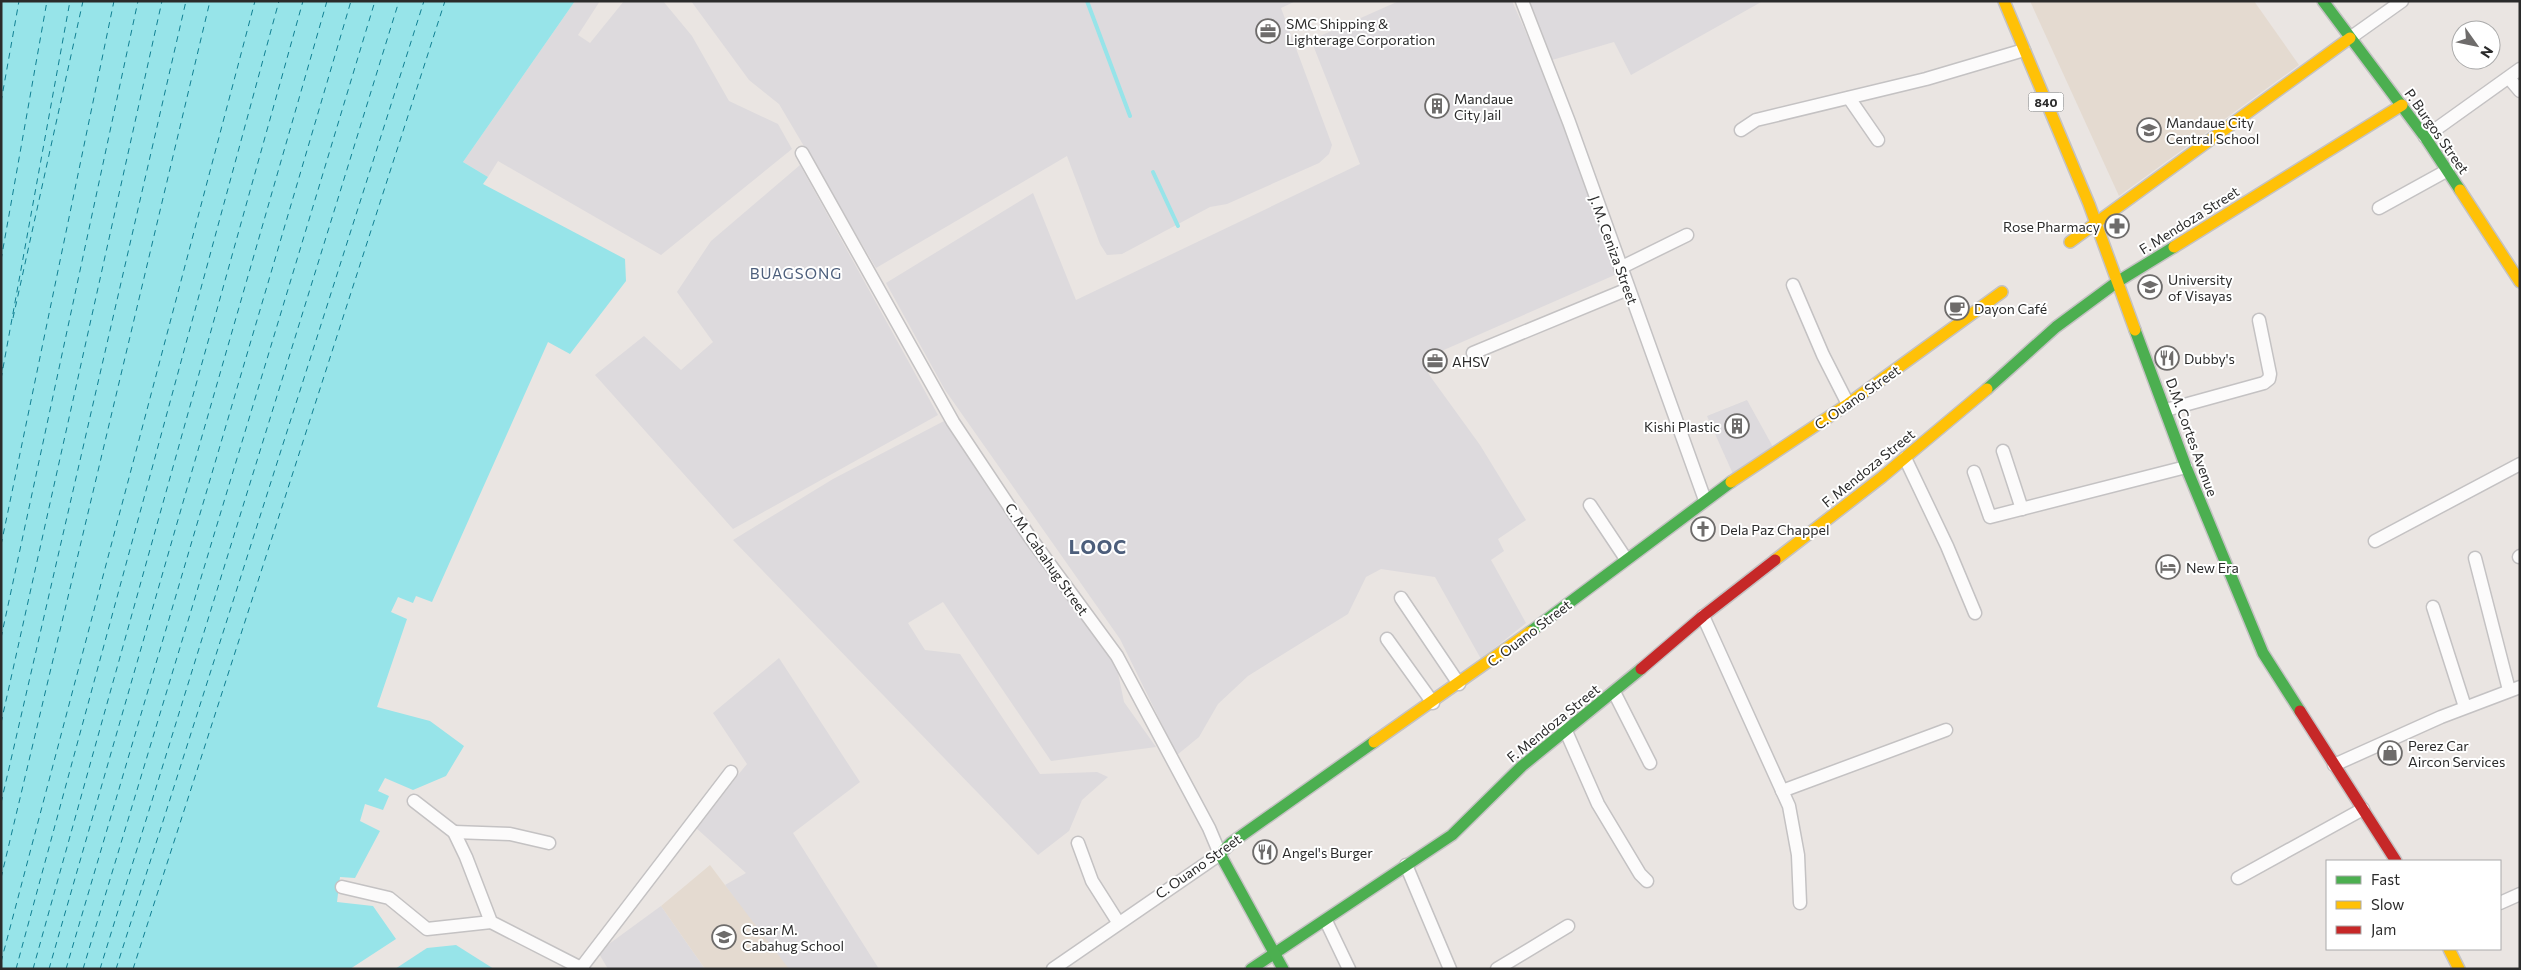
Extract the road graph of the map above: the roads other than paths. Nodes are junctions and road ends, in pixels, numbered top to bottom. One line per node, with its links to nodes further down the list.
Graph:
1 (1522, 1): 21 (street, J. M. Ceniza Street)
2 (2004, 1): 6 (main road, D.M. Cortes Avenue / 840)
3 (2323, 1): 5 (main road, P. Burgos Street)
4 (2402, 1): 5 (street)
5 (2350, 38): 11 (main road, P. Burgos Street); 18 (main road)
6 (2024, 50): 10 (street); 18 (main road, D.M. Cortes Avenue / 840)
7 (2520, 69): 8 (street)
8 (2509, 78): 9 (street); 13 (street)
9 (2520, 92)
10 (1849, 98): 12 (street); 14 (street)
11 (2402, 105): 13 (main road, P. Burgos Street); 22 (main road, F. Mendoza Street)
12 (1741, 130)
13 (2425, 137): 16 (main road, P. Burgos Street)
14 (1878, 140)
15 (802, 153): 63 (street, C. M. Cabahug Street)
16 (2448, 170): 17 (street); 23 (main road, P. Burgos Street)
17 (2379, 208)
18 (2096, 224): 20 (main road); 22 (main road, D.M. Cortes Avenue / 840)
19 (1687, 236): 21 (street)
20 (2070, 242)
21 (1620, 268): 25 (street, J. M. Ceniza Street)
22 (2117, 282): 30 (main road, D.M. Cortes Avenue / 840); 32 (main road, F. Mendoza Street)
23 (2520, 282)
24 (1793, 285): 29 (street)
25 (1628, 290): 28 (street); 36 (street, J. M. Ceniza Street)
26 (2002, 292): 29 (main road, C. Ouano Street)
27 (2259, 320): 30 (street)
28 (1473, 353)
29 (1848, 404): 36 (main road, C. Ouano Street)
30 (2166, 410): 34 (main road, D.M. Cortes Avenue / 840)
31 (2003, 451): 38 (street)
32 (1905, 458): 44 (street); 45 (main road, F. Mendoza Street)
33 (2520, 464): 39 (street)
34 (2186, 467): 38 (street); 55 (main road, D.M. Cortes Avenue / 840)
35 (1974, 472): 38 (street)
36 (1705, 500): 41 (main road, C. Ouano Street)
37 (1590, 505): 41 (street)
38 (2022, 509)
39 (2375, 541)
40 (2475, 558): 48 (street)
41 (1626, 559): 47 (main road, C. Ouano Street)
42 (1401, 598): 47 (street)
43 (2433, 607): 51 (street)
44 (1975, 613)
45 (1704, 616): 49 (main road, F. Mendoza Street); 57 (street)
46 (1387, 639): 50 (street)
47 (1459, 684): 50 (main road, C. Ouano Street)
48 (2514, 688): 51 (street)
49 (1614, 692): 52 (main road, F. Mendoza Street); 54 (street)
50 (1433, 703): 63 (main road, C. Ouano Street)
51 (2465, 707): 55 (street)
52 (1565, 728): 65 (main road, F. Mendoza Street); 67 (street)
53 (1946, 730): 57 (street)
54 (1650, 763)
55 (2334, 765): 59 (main road, D.M. Cortes Avenue / 840)
56 (732, 772): 78 (street)
57 (1783, 792): 70 (street)
58 (414, 801): 60 (street)
59 (2363, 808): 64 (main road, D.M. Cortes Avenue / 840); 66 (street)
60 (454, 832): 61 (street); 73 (street)
61 (549, 843)
62 (1078, 843): 74 (street)
63 (1220, 854): 74 (street, C. Ouano Street); 77 (main road, C. M. Cabahug Street)
64 (2395, 860)
65 (1406, 866): 72 (main road, F. Mendoza Street); 83 (street)
66 (2238, 878)
67 (1647, 881)
68 (342, 887): 73 (street)
69 (2520, 894): 71 (street)
70 (1800, 903)
71 (2501, 903)
72 (1326, 921): 77 (main road, F. Mendoza Street); 82 (street)
73 (491, 922): 78 (street)
74 (1118, 922): 79 (street, C. Ouano Street)
75 (1568, 926): 84 (street)
76 (2450, 950): 85 (main road)
77 (1276, 953): 80 (main road, F. Mendoza Street); 81 (main road, C. M. Cabahug Street)
78 (582, 968)
79 (1052, 969)
80 (1251, 969)
81 (1283, 969)
82 (1349, 969)
83 (1450, 969)
84 (1497, 969)
85 (2459, 969)

